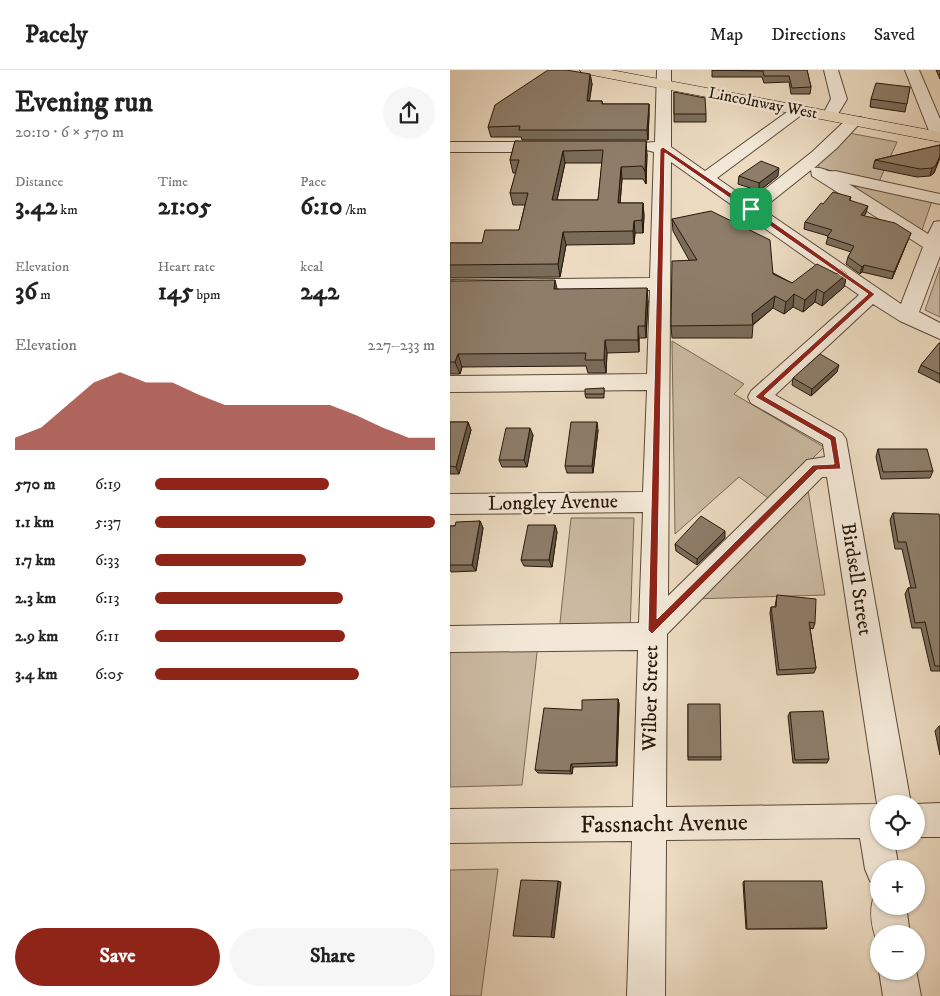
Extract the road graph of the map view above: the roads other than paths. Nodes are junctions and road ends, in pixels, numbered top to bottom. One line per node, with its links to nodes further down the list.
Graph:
1 (587, 70): 4 (main road, Lincolnway West)
2 (831, 70): 6 (street)
3 (912, 70): 8 (street)
4 (664, 77): 5 (main road, Lincolnway West); 12 (street, Wilber Street)
5 (798, 110): 6 (main road, Lincolnway West); 14 (street)
6 (830, 116): 7 (main road, Lincolnway West)
7 (854, 120): 8 (main road, Lincolnway West); 13 (street)
8 (939, 136)
9 (631, 146): 12 (street)
10 (561, 147): 11 (street)
11 (450, 148)
12 (663, 149): 14 (street); 19 (street, Wilber Street)
13 (813, 168): 15 (street); 16 (street); 18 (street)
14 (706, 178): 16 (street)
15 (940, 199)
16 (751, 209): 21 (street)
17 (940, 226): 18 (street)
18 (937, 248): 22 (street)
19 (659, 284): 20 (street); 24 (street, Wilber Street)
20 (450, 286)
21 (872, 294): 22 (street); 26 (street, Birdsell Street)
22 (907, 316): 23 (street)
23 (940, 332)
24 (658, 382): 25 (street); 27 (street, Wilber Street)
25 (450, 384)
26 (838, 467): 29 (street); 31 (street, Birdsell Street)
27 (656, 502): 28 (street, Longley Avenue); 29 (street, Wilber Street)
28 (450, 504)
29 (652, 633): 30 (street); 35 (street, Wilber Street)
30 (450, 638)
31 (879, 795)
32 (870, 815): 35 (street, Fassnacht Avenue)
33 (925, 820): 34 (street)
34 (940, 820)
35 (649, 824): 36 (street, Fassnacht Avenue); 38 (street, Wilber Street)
36 (450, 826)
37 (899, 980): 39 (street)
38 (646, 996)
39 (902, 996)

